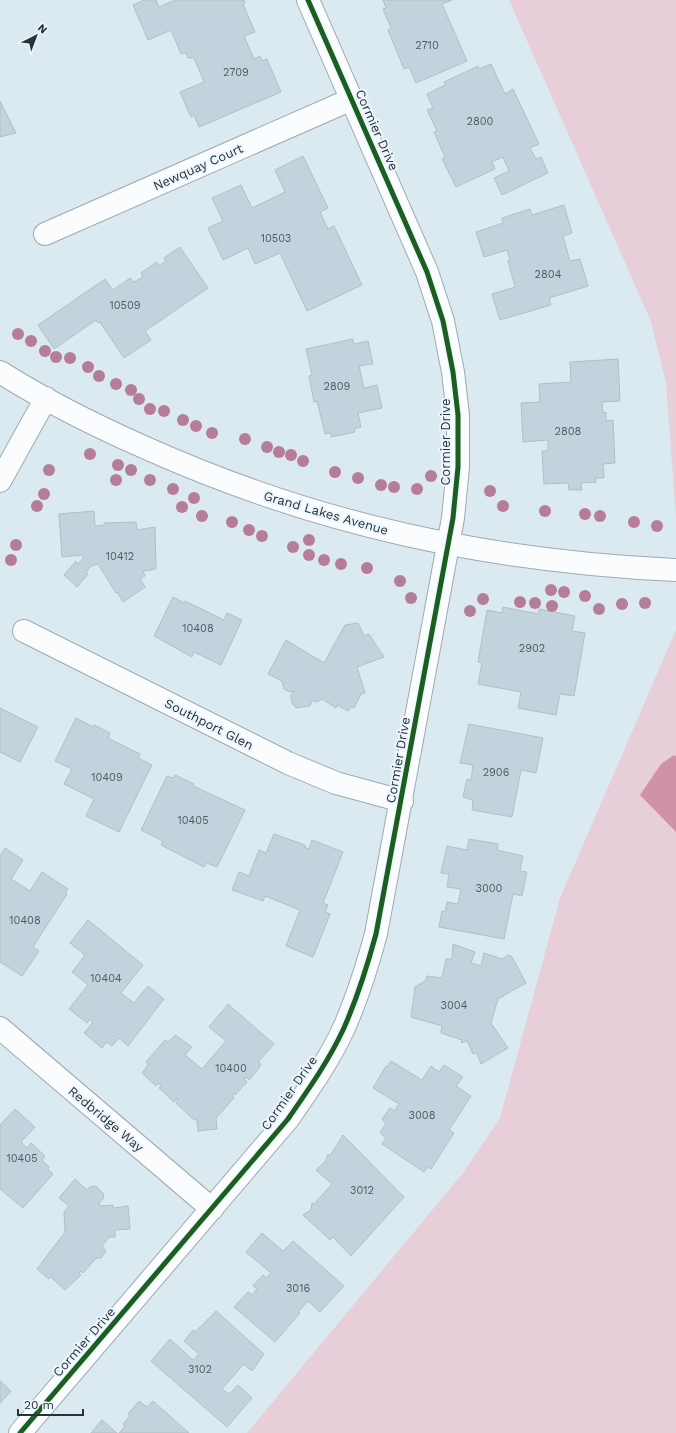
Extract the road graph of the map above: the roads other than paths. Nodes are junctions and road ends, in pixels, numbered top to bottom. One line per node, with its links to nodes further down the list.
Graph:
1 (308, 0): 2 (street, Cormier Drive)
2 (352, 99): 3 (street, Newquay Court); 7 (street, Cormier Drive)
3 (45, 234)
4 (0, 372): 5 (street, Grand Lakes Avenue)
5 (46, 398): 6 (street); 7 (street, Grand Lakes Avenue)
6 (0, 481)
7 (449, 545): 8 (street, Grand Lakes Avenue); 10 (street, Cormier Drive)
8 (676, 570)
9 (24, 631): 10 (street, Southport Glen)
10 (402, 801): 12 (street, Cormier Drive)
11 (0, 1028): 12 (street, Redbridge Way)
12 (212, 1209): 13 (street, Cormier Drive)
13 (20, 1433)

